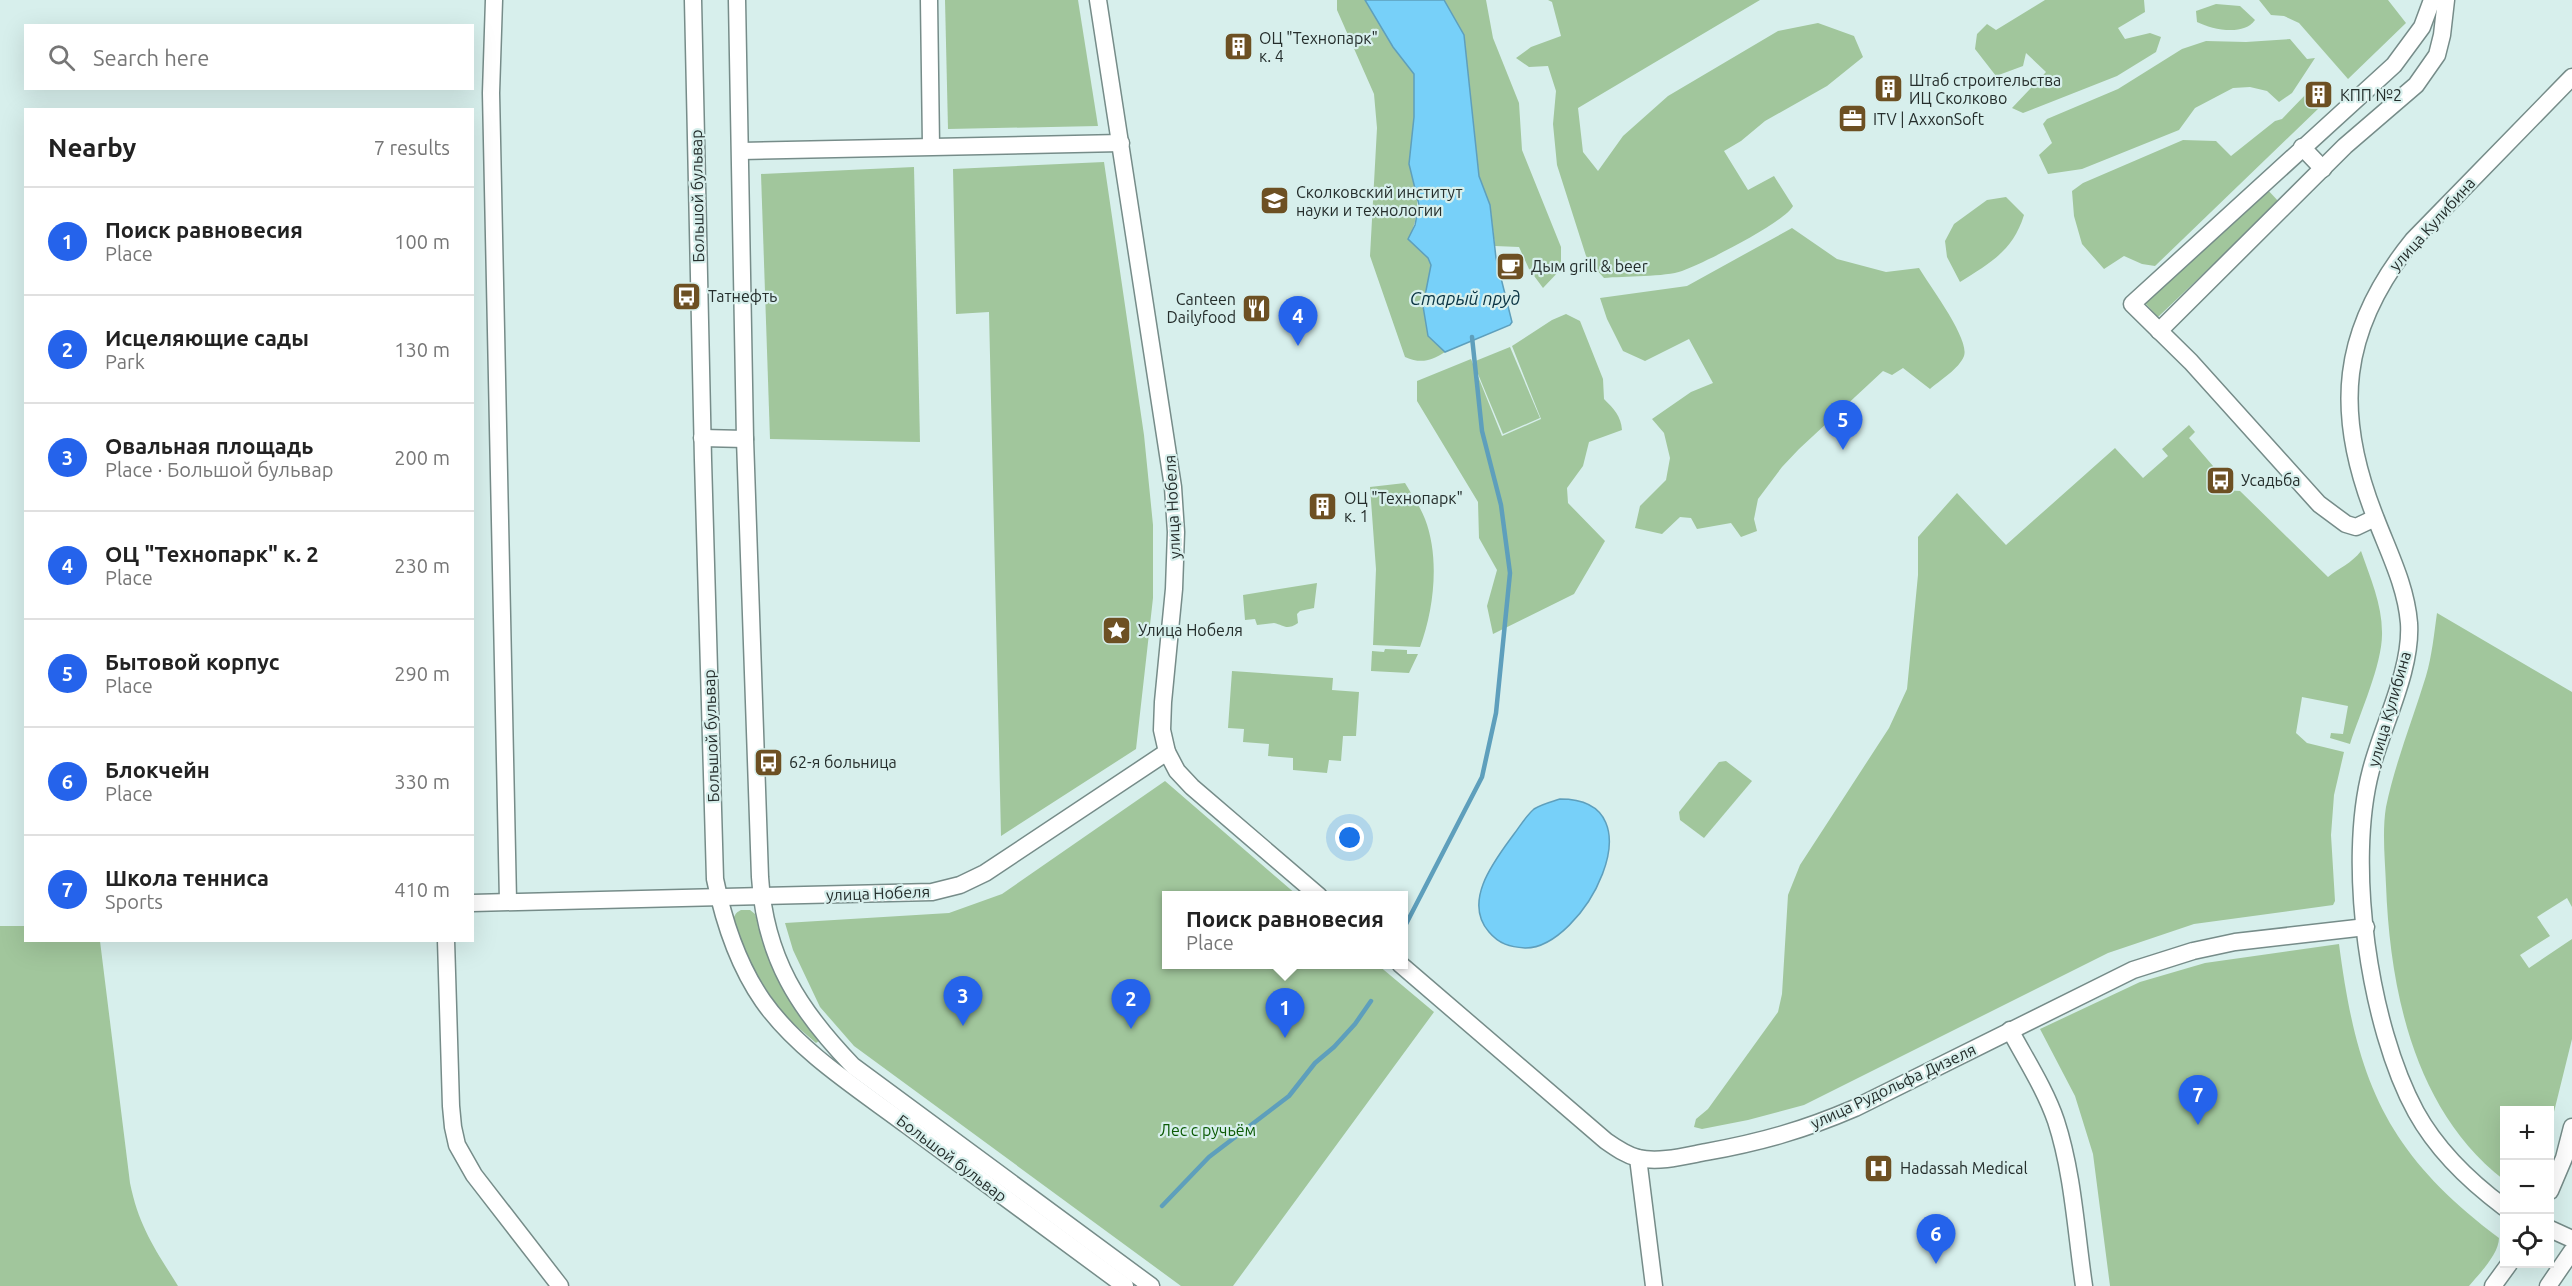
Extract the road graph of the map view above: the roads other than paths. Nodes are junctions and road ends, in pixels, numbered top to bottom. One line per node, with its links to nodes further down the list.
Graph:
1 (494, 0): 24 (street)
2 (693, 0): 17 (street, Большой бульвар)
3 (737, 0): 14 (street, Большой бульвар)
4 (929, 0): 12 (street)
5 (1098, 0): 11 (street, улица Нобеля)
6 (2432, 0): 9 (street)
7 (2446, 0): 10 (street)
8 (2572, 76): 19 (street, улица Кулибина)
9 (2343, 110): 10 (street); 13 (street)
10 (2363, 130): 15 (street)
11 (1121, 143): 12 (street); 20 (street, улица Нобеля)
12 (932, 146): 14 (street)
13 (2302, 147): 15 (street); 16 (street)
14 (741, 151): 18 (street, Большой бульвар)
15 (2323, 169): 16 (street)
16 (2159, 331): 19 (street)
17 (702, 438): 18 (street); 23 (street, Большой бульвар)
18 (746, 439): 22 (street, Большой бульвар)
19 (2375, 518): 26 (street, улица Кулибина)
20 (1167, 752): 21 (street); 22 (street, улица Нобеля)
21 (1313, 891)
22 (762, 896): 23 (street, улица Нобеля); 40 (street, Большой бульвар)
23 (719, 898): 24 (street, улица Нобеля); 39 (street, Большой бульвар)
24 (508, 901): 25 (street, улица Нобеля)
25 (474, 903)
26 (2366, 927): 29 (street, улица Рудольфа Дизеля); 33 (street, улица Кулибина)
27 (446, 942): 38 (street)
28 (1406, 969): 31 (street, улица Рудольфа Дизеля)
29 (2010, 1030): 31 (street, улица Рудольфа Дизеля); 42 (street)
30 (2572, 1127): 32 (street)
31 (1638, 1158): 41 (street)
32 (2554, 1182)
33 (2500, 1203)
34 (2554, 1231): 35 (street)
35 (2572, 1239)
36 (2572, 1251): 44 (street)
37 (2506, 1268): 43 (street)
38 (560, 1286)
39 (1125, 1286)
40 (1151, 1286)
41 (1654, 1286)
42 (2084, 1286)
43 (2493, 1286)
44 (2548, 1286)

